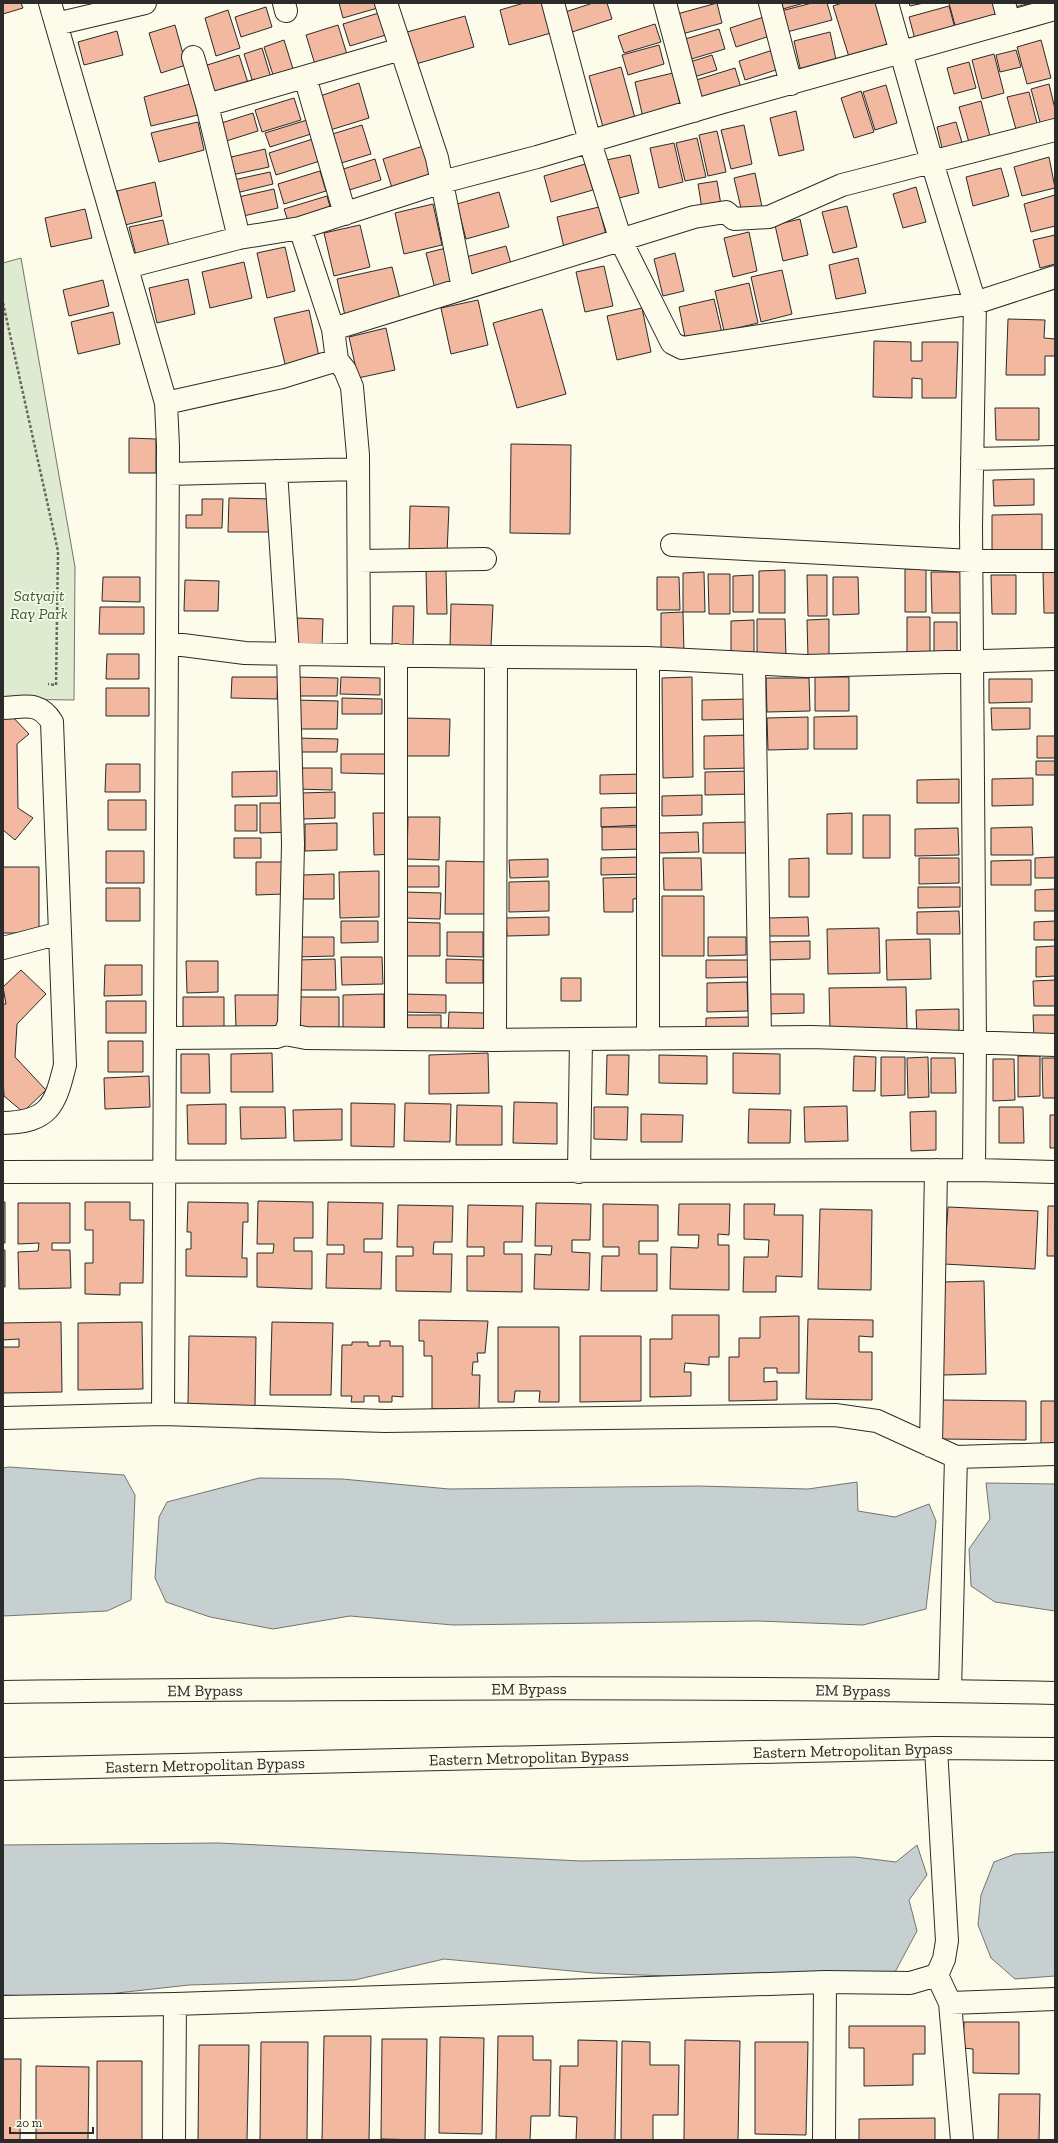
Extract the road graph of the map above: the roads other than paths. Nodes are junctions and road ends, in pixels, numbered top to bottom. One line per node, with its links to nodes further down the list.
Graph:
1 (50, 3): 10 (street)
2 (145, 3): 10 (street)
3 (386, 3): 11 (street)
4 (553, 3): 19 (street)
5 (665, 3): 17 (street)
6 (770, 3): 15 (street)
7 (887, 3): 12 (street)
8 (1055, 9): 9 (street)
9 (1007, 13): 12 (street)
10 (56, 24): 26 (street)
11 (401, 49): 14 (street); 21 (street)
12 (902, 54): 15 (street); 20 (street)
13 (193, 57): 16 (street)
14 (305, 77): 16 (street); 22 (street)
15 (791, 84): 17 (street)
16 (207, 105): 24 (street)
17 (694, 110): 19 (street)
18 (1055, 131): 20 (street)
19 (590, 142): 21 (street); 25 (street)
20 (932, 162): 25 (street); 29 (street)
21 (442, 182): 22 (street); 28 (street)
22 (345, 214): 23 (street)
23 (300, 228): 24 (street); 30 (street)
24 (239, 238): 26 (street)
25 (621, 241): 28 (street); 29 (street)
26 (127, 267): 32 (street)
27 (1055, 277): 29 (street)
28 (463, 288): 30 (street)
29 (975, 303): 34 (street)
30 (333, 329): 31 (street)
31 (337, 360): 32 (street); 35 (street)
32 (166, 403): 37 (street)
33 (1055, 457): 34 (street)
34 (972, 458): 41 (street)
35 (358, 469): 36 (street); 40 (street)
36 (276, 471): 37 (street); 44 (street)
37 (168, 474): 43 (street)
38 (672, 545): 41 (street)
39 (485, 559): 40 (street)
40 (358, 561): 45 (street)
41 (972, 561): 42 (street); 50 (street)
42 (1055, 561)
43 (167, 643): 44 (street); 57 (street)
44 (288, 654): 45 (street); 55 (street)
45 (359, 655): 46 (street)
46 (396, 655): 47 (street); 58 (street)
47 (496, 656): 48 (street); 61 (street)
48 (648, 658): 51 (street); 60 (street)
49 (1055, 659): 50 (street)
50 (971, 662): 51 (street); 62 (street)
51 (754, 664): 56 (street)
52 (3, 708): 53 (street)
53 (60, 933): 54 (street); 64 (street)
54 (3, 948)
55 (286, 1034): 57 (street); 58 (street)
56 (760, 1037): 60 (street); 62 (street)
57 (167, 1038): 68 (street)
58 (396, 1038): 61 (street)
59 (581, 1039): 60 (street); 61 (street); 69 (street)
60 (648, 1039)
61 (495, 1040)
62 (975, 1043): 63 (street); 66 (street)
63 (1055, 1045)
64 (3, 1123)
65 (936, 1170): 66 (street); 69 (street); 73 (street)
66 (974, 1170): 70 (street)
67 (3, 1172): 68 (street)
68 (164, 1172): 69 (street); 71 (street)
69 (579, 1172)
70 (1055, 1172)
71 (163, 1414): 72 (street); 73 (street)
72 (3, 1418)
73 (931, 1446): 75 (street)
74 (1055, 1454): 75 (street)
75 (956, 1457): 76 (street)
76 (950, 1691): 77 (street, EM Bypass); 78 (street, EM Bypass)
77 (3, 1692)
78 (1055, 1693)
79 (936, 1748): 80 (street, Eastern Metropolitan Bypass); 81 (street, Eastern Metropolitan Bypass); 82 (street)
80 (1055, 1749)
81 (3, 1769)
82 (936, 1975): 83 (street); 85 (street)
83 (825, 1982): 86 (street); 89 (street)
84 (1055, 1999): 85 (street)
85 (950, 2003): 90 (street)
86 (175, 2004): 87 (street); 88 (street)
87 (3, 2007)
88 (174, 2140)
89 (824, 2140)
90 (962, 2140)

